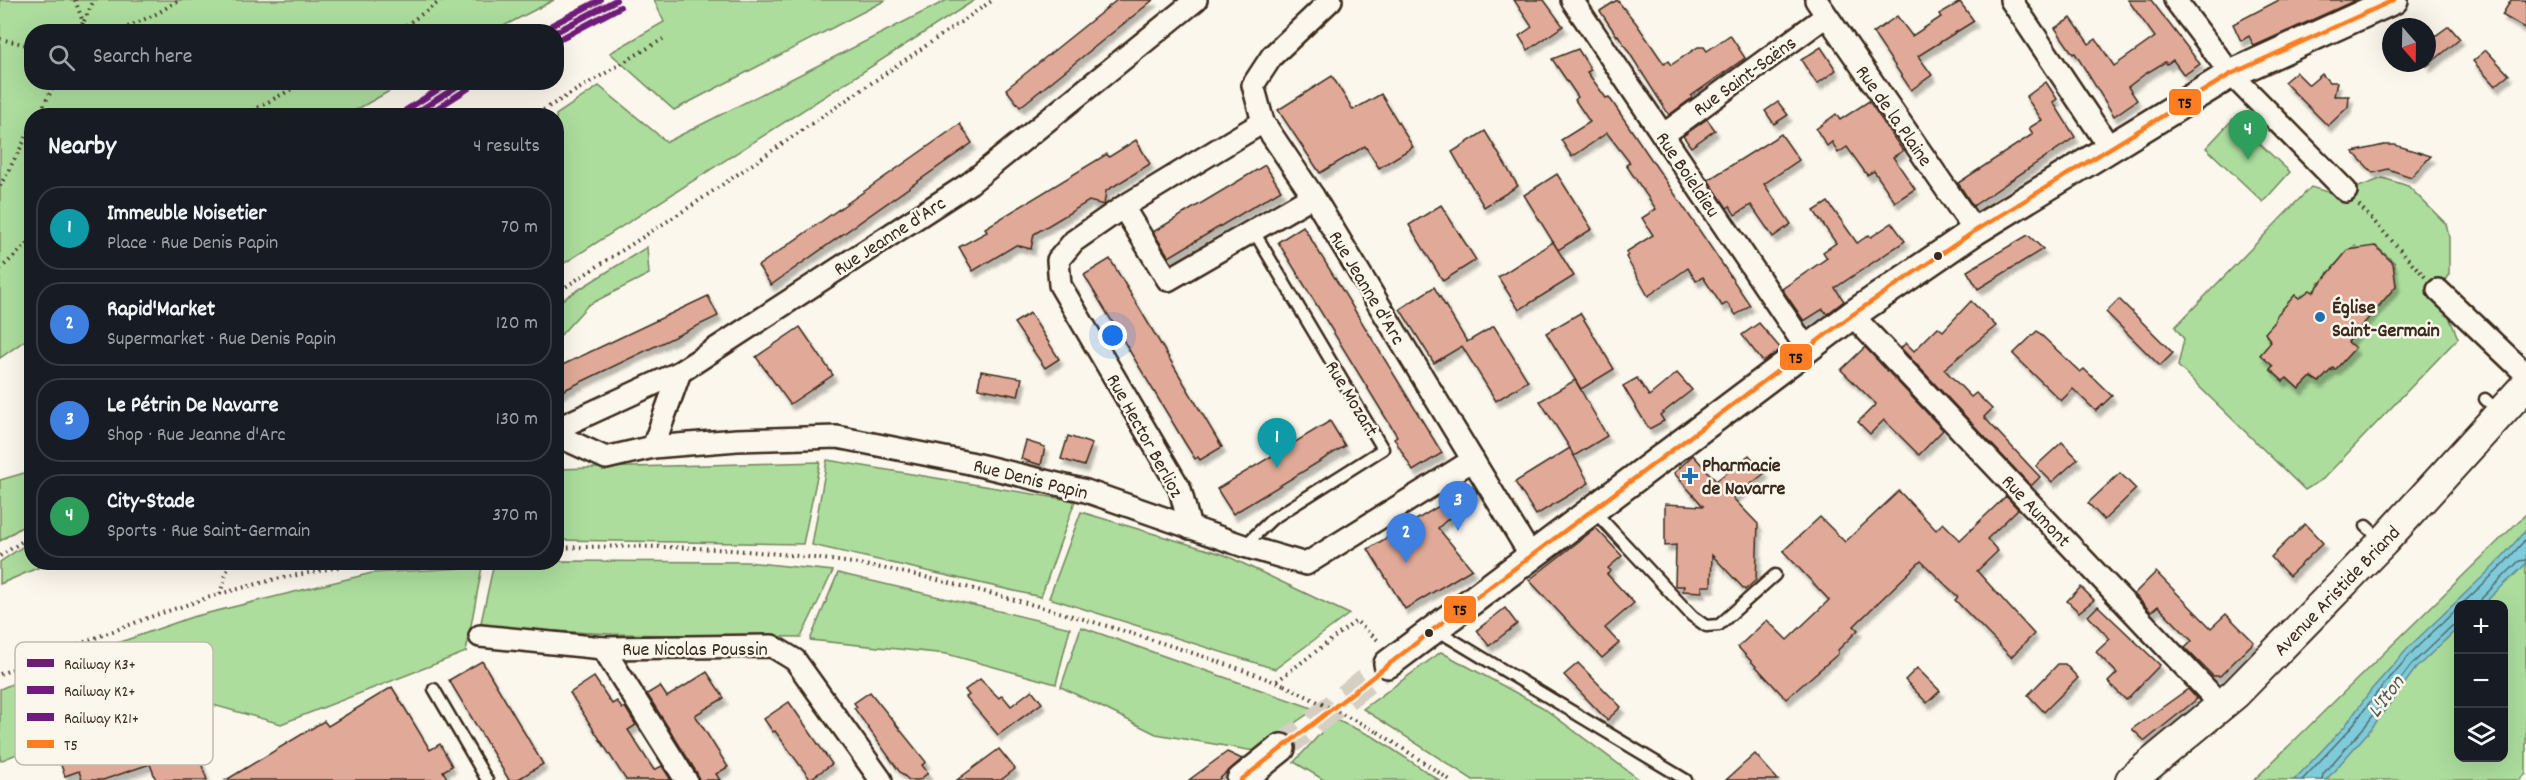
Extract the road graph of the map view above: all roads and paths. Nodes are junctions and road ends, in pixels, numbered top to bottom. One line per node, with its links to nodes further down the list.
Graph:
1 (75, 0): 13 (path)
2 (94, 0): 13 (path)
3 (179, 0): 14 (path)
4 (442, 0): 15 (path)
5 (993, 0): 37 (path)
6 (1196, 0): 41 (street, Rue Jeanne d'Arc)
7 (1331, 0): 25 (street, Rue Jeanne d'Arc)
8 (1572, 0): 26 (street, Rue Boieldieu)
9 (2011, 0): 28 (street)
10 (2175, 0): 19 (street)
11 (2394, 0): 19 (street)
12 (1821, 8): 26 (street, Rue Saint-Saëns); 34 (street, Rue de la Plaine)
13 (83, 22)
14 (134, 24)
15 (408, 24)
16 (0, 39): 18 (path)
17 (663, 39): 24 (path)
18 (24, 44)
19 (2231, 74): 28 (street); 30 (street)
20 (52, 90): 22 (path)
21 (290, 90): 23 (path)
22 (42, 108)
23 (257, 108)
24 (547, 108)
25 (1263, 122): 31 (street, Rue Jeanne d'Arc); 32 (street)
26 (1663, 135): 40 (street, Rue Boieldieu)
27 (24, 142): 29 (path)
28 (2110, 148): 34 (street)
29 (0, 186)
30 (2346, 191): 38 (path)
31 (1313, 196): 33 (street); 47 (street, Rue Jeanne d'Arc)
32 (1123, 207): 33 (street); 49 (street, Rue Hector Berlioz)
33 (1253, 230): 51 (lane, Rue Mozart)
34 (1975, 231): 39 (street)
35 (24, 247): 36 (path)
36 (0, 269)
37 (564, 288)
38 (2438, 290): 42 (street)
39 (1852, 315): 40 (street); 68 (street, Rue Aumont)
40 (1807, 349): 48 (street)
41 (680, 372): 44 (street, Rue Jeanne d'Arc); 46 (street)
42 (2526, 374)
43 (2526, 385): 68 (main road, Avenue Aristide Briand)
44 (564, 425)
45 (564, 439): 46 (street, Rue Denis Papin)
46 (653, 447): 49 (street, Rue Denis Papin)
47 (1473, 460): 51 (street, Rue Denis Papin); 54 (street, Rue Jeanne d'Arc)
48 (1593, 510): 54 (street); 57 (lane)
49 (1190, 528): 51 (street, Rue Denis Papin)
50 (24, 540): 53 (path)
51 (1244, 546)
52 (564, 548): 66 (path)
53 (0, 556)
54 (1531, 556): 59 (street)
55 (227, 570): 58 (path)
56 (323, 570): 58 (path)
57 (1775, 575)
58 (219, 594): 61 (path)
59 (1434, 629): 63 (street); 75 (lane)
60 (480, 636): 62 (street, Rue Nicolas Poussin)
61 (84, 642)
62 (603, 648): 71 (street); 72 (street, Rue Nicolas Poussin)
63 (1393, 661): 66 (path)
64 (15, 668): 65 (path)
65 (0, 674)
66 (1276, 682): 74 (path, bridge)
67 (434, 689): 70 (lane)
68 (2222, 706): 76 (main road, Avenue Aristide Briand)
69 (1281, 748): 73 (street)
70 (487, 780)
71 (686, 780)
72 (881, 780)
73 (1241, 780)
74 (1450, 780)
75 (1686, 780)
76 (2131, 780)

